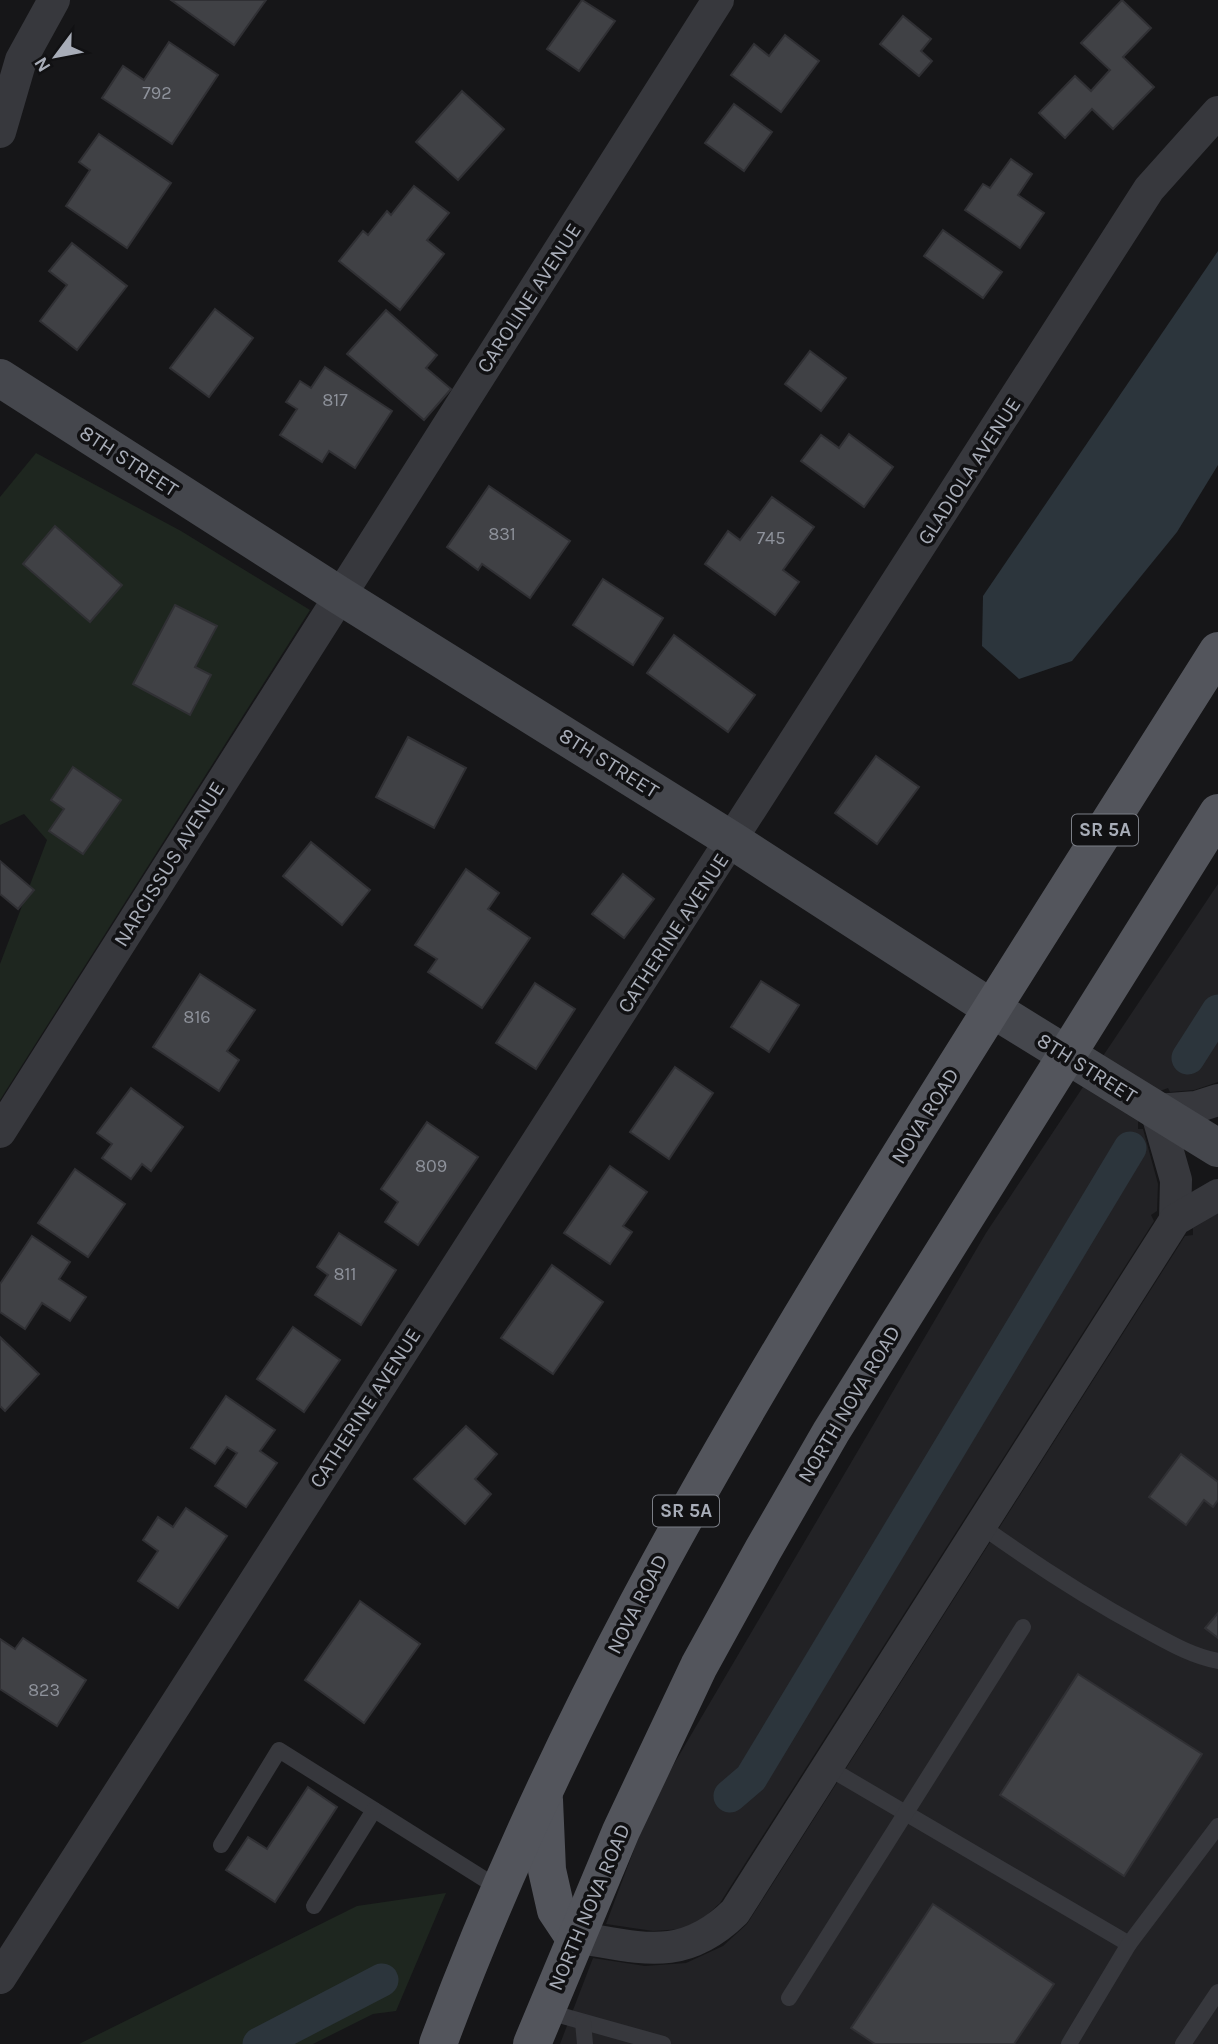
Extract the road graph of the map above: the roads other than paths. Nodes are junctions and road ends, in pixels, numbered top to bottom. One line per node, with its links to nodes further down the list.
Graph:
1 (54, 0): 4 (street)
2 (718, 0): 6 (street, CAROLINE AVENUE)
3 (1218, 112): 9 (street, GLADIOLA AVENUE)
4 (0, 132)
5 (0, 378): 6 (street, 8TH STREET)
6 (339, 595): 9 (street, 8TH STREET); 14 (street, NARCISSUS AVENUE)
7 (1218, 651): 10 (main road, SR 5A)
8 (1218, 813): 11 (main road, NORTH NOVA ROAD)
9 (733, 841): 10 (street, 8TH STREET); 31 (street, CATHERINE AVENUE)
10 (991, 1008): 11 (street, 8TH STREET); 22 (main road, NOVA ROAD / SR 5A)
11 (1065, 1054): 13 (street, 8TH STREET); 29 (main road, NORTH NOVA ROAD)
12 (1218, 1100): 13 (street)
13 (1156, 1110): 15 (street, 8TH STREET); 17 (street)
14 (0, 1132)
15 (1218, 1148)
16 (1218, 1195): 17 (street)
17 (1175, 1220): 18 (street)
18 (980, 1525): 20 (lane); 21 (street)
19 (1023, 1627): 24 (lane)
20 (1218, 1661)
21 (827, 1767): 24 (lane); 29 (street)
22 (543, 1791): 27 (main road, NOVA ROAD / SR 5A); 29 (main road)
23 (374, 1810): 26 (lane); 27 (lane); 28 (lane)
24 (905, 1813): 30 (lane); 33 (lane)
25 (1218, 1826): 30 (lane)
26 (221, 1845)
27 (501, 1889): 36 (main road, NOVA ROAD / SR 5A)
28 (314, 1906)
29 (574, 1937): 35 (main road, NORTH NOVA ROAD)
30 (1129, 1944): 39 (lane)
31 (0, 1978)
32 (1218, 1992): 40 (lane)
33 (789, 1998)
34 (583, 2022): 35 (lane); 37 (lane); 38 (lane)
35 (538, 2027)
36 (438, 2044)
37 (585, 2044)
38 (663, 2044)
39 (1069, 2044)
40 (1183, 2044)

